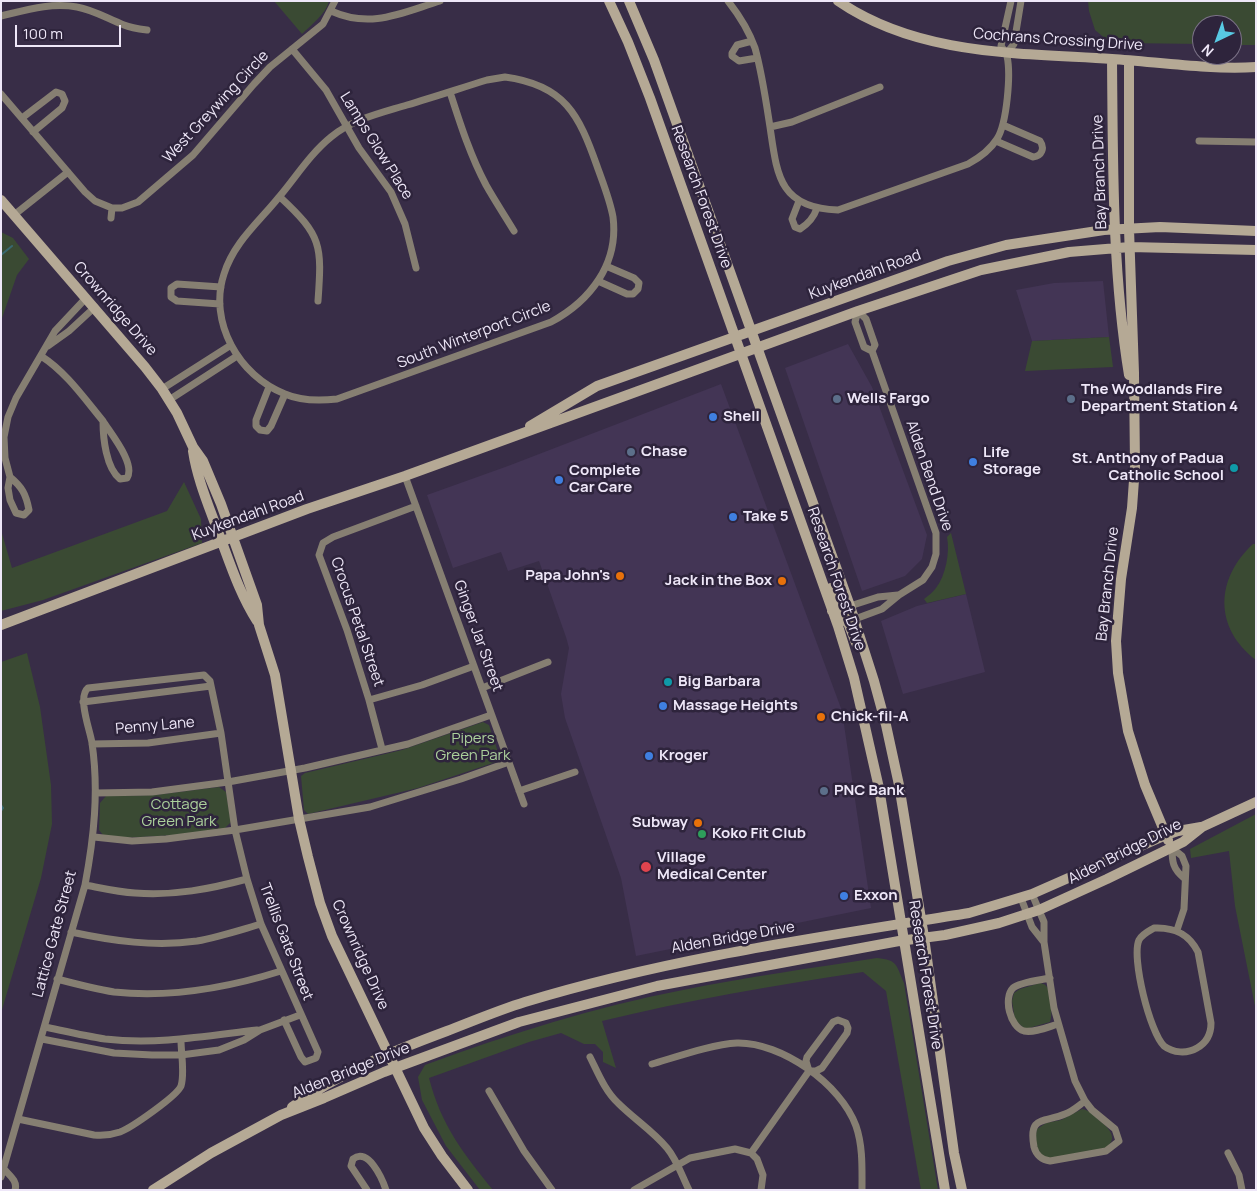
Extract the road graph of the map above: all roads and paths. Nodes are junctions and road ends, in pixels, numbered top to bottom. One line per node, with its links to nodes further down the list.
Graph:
1 (335, 1): 9 (street, West Greywing Circle)
2 (440, 1): 9 (street)
3 (609, 1): 55 (street, Research Forest Drive)
4 (629, 1): 54 (street, Research Forest Drive)
5 (728, 1): 12 (street)
6 (838, 1): 14 (street, Cochrans Crossing Drive)
7 (1011, 1): 14 (street)
8 (1021, 1): 14 (street)
9 (331, 11): 13 (street, West Greywing Circle)
10 (1, 16): 11 (street)
11 (147, 30)
12 (752, 41): 15 (street); 15 (street)
13 (292, 49): 24 (street, Lamps Glow Place); 34 (street, West Greywing Circle)
14 (1006, 54): 16 (street, Cochrans Crossing Drive); 23 (street)
15 (757, 58): 25 (street)
16 (1112, 59): 17 (street, Cochrans Crossing Drive); 39 (street, Bay Branch Drive)
17 (1129, 61): 18 (street, Cochrans Crossing Drive); 38 (street, Bay Branch Drive)
18 (1256, 67)
19 (880, 87): 25 (street)
20 (450, 92): 24 (street, South Winterport Circle); 40 (street); 45 (street, South Winterport Circle)
21 (1, 94): 22 (street)
22 (22, 118): 26 (street); 26 (street)
23 (1002, 125): 27 (street); 27 (street)
24 (347, 127): 31 (street, South Winterport Circle); 46 (street, Lamps Glow Place)
25 (770, 127): 33 (street)
26 (33, 132): 30 (street)
27 (996, 141): 35 (street)
28 (1199, 141): 29 (street)
29 (1256, 142)
30 (68, 172): 34 (street); 36 (street)
31 (280, 197): 48 (street, South Winterport Circle); 50 (street)
32 (1, 200): 36 (street, Crownridge Drive)
33 (799, 200): 35 (street); 35 (street)
34 (112, 208): 37 (street)
35 (817, 208)
36 (14, 215): 49 (street, Crownridge Drive)
37 (111, 218)
38 (1129, 228): 39 (street, Kuykendahl Road); 41 (street, Kuykendahl Road); 43 (street, Bay Branch Drive)
39 (1116, 229): 42 (street, Bay Branch Drive); 54 (street, Kuykendahl Road)
40 (514, 231)
41 (1256, 231)
42 (1117, 248): 43 (street, Kuykendahl Road); 53 (street, Kuykendahl Road); 67 (street, Bay Branch Drive)
43 (1130, 248): 44 (street, Kuykendahl Road); 67 (street, Bay Branch Drive)
44 (1256, 250)
45 (606, 266): 47 (street, South Winterport Circle); 47 (street)
46 (416, 268)
47 (598, 281): 65 (street, South Winterport Circle)
48 (221, 287): 51 (street, South Winterport Circle); 51 (street)
49 (86, 298): 52 (street, Crownridge Drive); 57 (street)
50 (318, 302)
51 (220, 304): 56 (street, South Winterport Circle)
52 (95, 308): 57 (street); 64 (street, Crownridge Drive)
53 (858, 311): 58 (street, Kuykendahl Road); 59 (street, Alden Bend Drive); 59 (street, Alden Bend Drive)
54 (751, 332): 55 (street, Kuykendahl Road); 58 (street, Research Forest Drive)
55 (734, 337): 60 (street, Research Forest Drive); 69 (street, Kuykendahl Road)
56 (231, 345): 62 (street, South Winterport Circle); 64 (street)
57 (46, 348): 61 (street)
58 (758, 348): 60 (street, Kuykendahl Road); 78 (street, Research Forest Drive)
59 (872, 351): 77 (street, Alden Bend Drive)
60 (741, 354): 69 (street, Kuykendahl Road); 76 (street, Research Forest Drive)
61 (41, 356): 68 (street); 71 (street)
62 (237, 356): 63 (street, South Winterport Circle); 66 (street)
63 (270, 387): 65 (street, South Winterport Circle); 65 (street)
64 (162, 389): 66 (street, Crownridge Drive)
65 (285, 394)
66 (169, 400): 70 (street, Crownridge Drive)
67 (1133, 403): 105 (street, Bay Branch Drive)
68 (102, 421): 68 (street)
69 (507, 439): 72 (street, Kuykendahl Road)
70 (193, 447): 74 (street, Crownridge Drive); 75 (street, Crownridge Drive)
71 (10, 476): 71 (street)
72 (405, 476): 73 (street, Ginger Jar Street); 74 (street, Kuykendahl Road)
73 (416, 506): 85 (street, Ginger Jar Street); 88 (street, Crocus Petal Street)
74 (233, 537): 75 (street, Kuykendahl Road); 82 (street, Crownridge Drive)
75 (222, 541): 81 (street, Kuykendahl Road); 82 (street, Crownridge Drive)
76 (818, 572): 79 (street, Research Forest Drive); 80 (street)
77 (899, 596): 78 (street, Alden Bend Drive); 80 (street, Alden Bend Drive)
78 (850, 606): 80 (street, Research Forest Drive)
79 (832, 611): 83 (street); 117 (street, Research Forest Drive)
80 (855, 619): 83 (street, Research Forest Drive)
81 (1, 625)
82 (259, 625): 95 (street, Crownridge Drive)
83 (868, 661): 115 (street, Research Forest Drive)
84 (548, 662): 87 (street)
85 (474, 666): 87 (street, Ginger Jar Street); 88 (street)
86 (211, 686): 89 (street); 89 (street); 91 (street, Trellis Gate Street)
87 (482, 688): 90 (street, Ginger Jar Street)
88 (369, 700): 93 (street, Crocus Petal Street)
89 (84, 702): 92 (street, Lattice Gate Street)
90 (492, 715): 93 (street); 94 (street, Ginger Jar Street)
91 (221, 733): 92 (street, Penny Lane); 97 (street, Trellis Gate Street)
92 (92, 744): 99 (street, Lattice Gate Street)
93 (382, 749): 95 (street)
94 (509, 762): 98 (street, Ginger Jar Street); 102 (street)
95 (291, 770): 97 (street); 102 (street, Crownridge Drive)
96 (575, 772): 98 (street)
97 (228, 782): 99 (street); 104 (street, Trellis Gate Street)
98 (519, 791): 101 (street, Ginger Jar Street)
99 (96, 793): 106 (street, Lattice Gate Street)
100 (1256, 802): 103 (street, Alden Bridge Drive)
101 (524, 804)
102 (299, 819): 104 (street); 134 (street, Crownridge Drive)
103 (1202, 827): 105 (street, Alden Bridge Drive); 107 (street, Alden Bridge Drive)
104 (236, 830): 106 (street); 108 (street, Trellis Gate Street)
105 (1166, 835): 107 (street, Bay Branch Drive); 111 (street, Alden Bridge Drive)
106 (94, 837): 110 (street, Lattice Gate Street)
107 (1172, 848): 109 (street); 109 (street); 113 (street, Alden Bridge Drive)
108 (247, 878): 110 (street); 116 (street, Trellis Gate Street)
109 (1184, 878): 118 (street)
110 (85, 885): 119 (street, Lattice Gate Street)
111 (1032, 894): 112 (street, Alden Bridge Drive); 113 (street)
112 (1021, 898): 114 (street); 115 (street, Alden Bridge Drive)
113 (1039, 910): 114 (street, Alden Bridge Drive); 122 (street)
114 (1027, 914): 120 (street, Alden Bridge Drive); 122 (street)
115 (921, 921): 117 (street, Alden Bridge Drive); 120 (street, Research Forest Drive)
116 (261, 924): 119 (street); 123 (street, Trellis Gate Street)
117 (901, 924): 121 (street, Research Forest Drive); 134 (street, Alden Bridge Drive)
118 (1177, 930): 118 (street)
119 (71, 932): 125 (street, Lattice Gate Street)
120 (924, 937): 121 (street, Alden Bridge Drive); 159 (street, Research Forest Drive)
121 (904, 940): 137 (street, Alden Bridge Drive); 158 (street, Research Forest Drive)
122 (1044, 942): 124 (street)
123 (281, 971): 125 (street); 126 (street, Trellis Gate Street)
124 (1050, 978): 128 (street); 128 (street)
125 (57, 979): 129 (street, Lattice Gate Street)
126 (300, 1015): 127 (street); 127 (street, Trellis Gate Street)
127 (284, 1020): 130 (street)
128 (1058, 1024): 140 (street)
129 (44, 1027): 131 (street, Lattice Gate Street); 132 (street)
130 (260, 1030): 132 (street); 133 (street)
131 (42, 1039): 133 (street); 142 (street, Lattice Gate Street)
132 (181, 1040): 133 (street)
133 (181, 1055): 142 (street)
134 (388, 1055): 137 (street, Crownridge Drive); 141 (street, Alden Bridge Drive)
135 (590, 1057): 145 (street)
136 (652, 1064): 138 (street)
137 (395, 1068): 141 (street, Alden Bridge Drive); 152 (street, Crownridge Drive)
138 (809, 1071): 138 (street); 143 (street); 157 (street)
139 (489, 1091): 153 (street)
140 (1084, 1101): 140 (street)
141 (281, 1115): 149 (street, Alden Bridge Drive)
142 (18, 1119): 146 (street, Lattice Gate Street)
143 (750, 1153): 145 (street); 156 (street)
144 (1228, 1153): 160 (street)
145 (677, 1165): 154 (street); 155 (street)
146 (4, 1170): 147 (street, Lattice Gate Street); 148 (street)
147 (1, 1177)
148 (15, 1190)
149 (153, 1190)
150 (368, 1190): 151 (street)
151 (386, 1190)
152 (468, 1190)
153 (552, 1190)
154 (634, 1190)
155 (689, 1190)
156 (761, 1190)
157 (862, 1190)
158 (945, 1190)
159 (962, 1190)
160 (1242, 1190)

